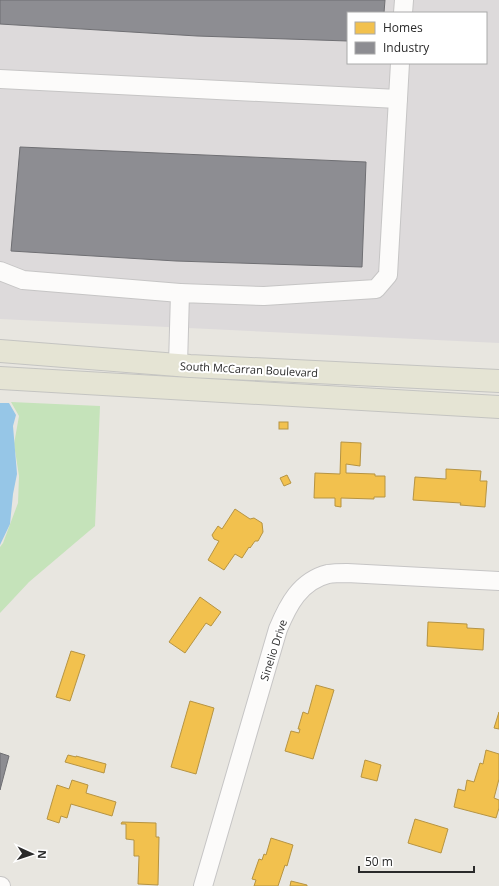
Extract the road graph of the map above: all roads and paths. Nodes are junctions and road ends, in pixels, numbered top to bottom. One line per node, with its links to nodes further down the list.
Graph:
1 (404, 0): 2 (street)
2 (403, 12)
3 (400, 64): 5 (street)
4 (0, 79): 5 (street)
5 (398, 99): 7 (street)
6 (0, 271): 7 (street)
7 (180, 293): 9 (street)
8 (0, 351): 9 (main road, South McCarran Boulevard)
9 (178, 365): 11 (main road, South McCarran Boulevard)
10 (1, 378): 12 (main road)
11 (499, 381)
12 (499, 408)
13 (499, 581): 14 (street, Sinelio Drive)
14 (203, 886)

